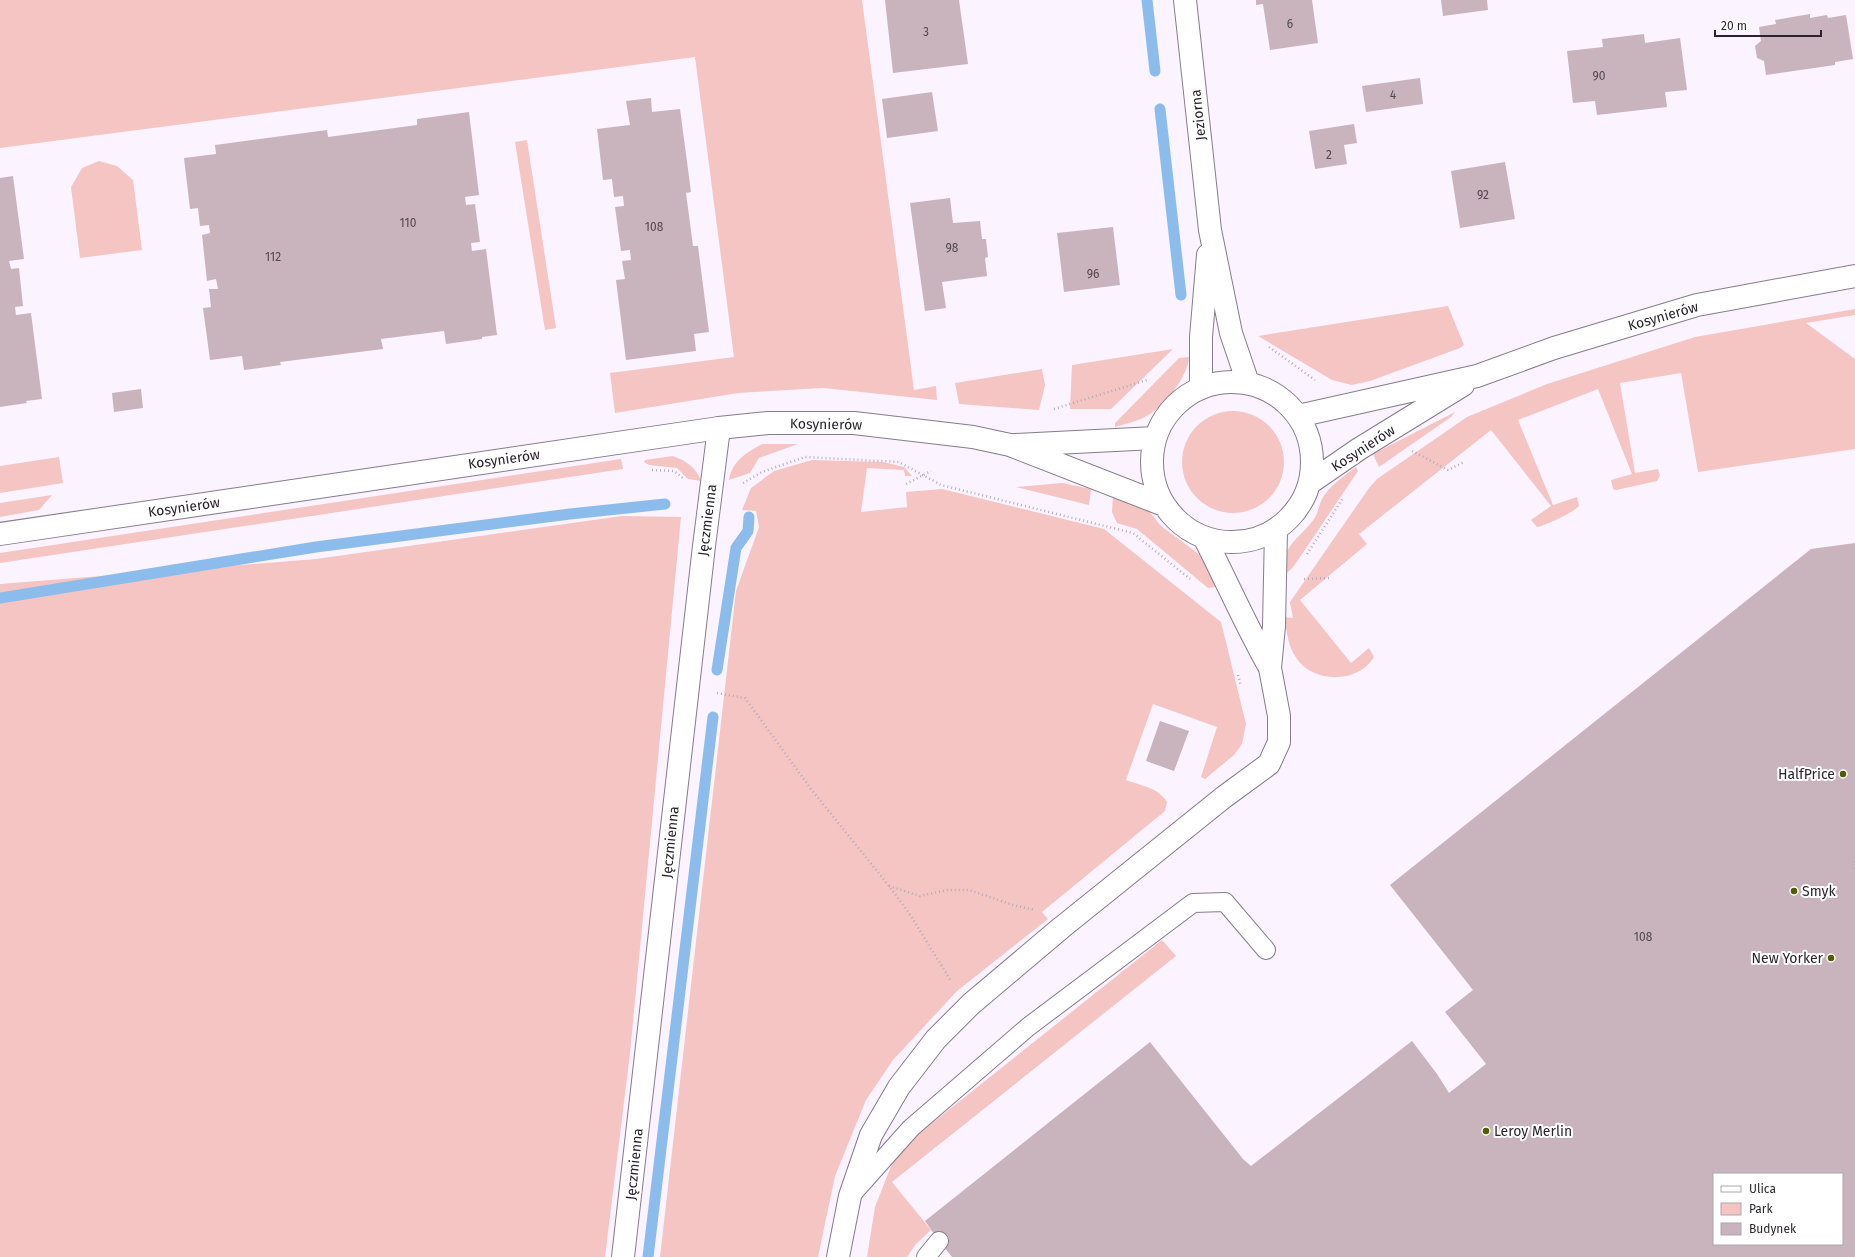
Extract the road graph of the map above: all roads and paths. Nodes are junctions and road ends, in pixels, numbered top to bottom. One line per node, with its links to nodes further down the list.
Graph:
1 (1185, 0): 2 (main road, Jeziorna)
2 (1210, 230): 7 (main road, Jeziorna); 9 (main road, Jeziorna)
3 (1855, 276): 5 (main road, Kosynierów)
4 (1266, 345): 8 (path)
5 (1477, 376): 11 (main road, Kosynierów); 19 (main road, Kosynierów)
6 (1147, 380): 10 (path)
7 (1248, 383): 9 (main road); 11 (main road)
8 (1321, 384)
9 (1202, 388): 13 (main road)
10 (1054, 409)
11 (1298, 416): 19 (main road)
12 (719, 428): 14 (main road, Kosynierów); 25 (main road, Kosynierów); 43 (main road, Jęczmienna)
13 (1156, 438): 14 (main road, Kosynierów); 23 (main road)
14 (1010, 445): 23 (main road, Kosynierów)
15 (1414, 447): 16 (path)
16 (1464, 462)
17 (931, 471): 18 (path)
18 (922, 476): 20 (path); 21 (path); 30 (path)
19 (1311, 482): 24 (main road)
20 (740, 484)
21 (906, 484)
22 (1346, 494): 27 (path)
23 (1164, 505): 26 (main road)
24 (1276, 530): 26 (main road); 31 (main road)
25 (0, 534)
26 (1205, 539): 31 (main road)
27 (1304, 558)
28 (1330, 578): 29 (path)
29 (1300, 579)
30 (1190, 580)
31 (1270, 668): 40 (main road)
32 (1237, 672): 33 (path)
33 (1241, 687)
34 (745, 698): 37 (path)
35 (1855, 862): 36 (path)
36 (1855, 870)
37 (889, 886): 38 (path); 40 (path)
38 (1039, 910)
39 (1266, 950): 41 (lane)
40 (971, 1004): 41 (main road)
41 (850, 1196): 44 (main road)
42 (939, 1241): 45 (lane)
43 (623, 1257)
44 (838, 1257)
45 (926, 1257)

